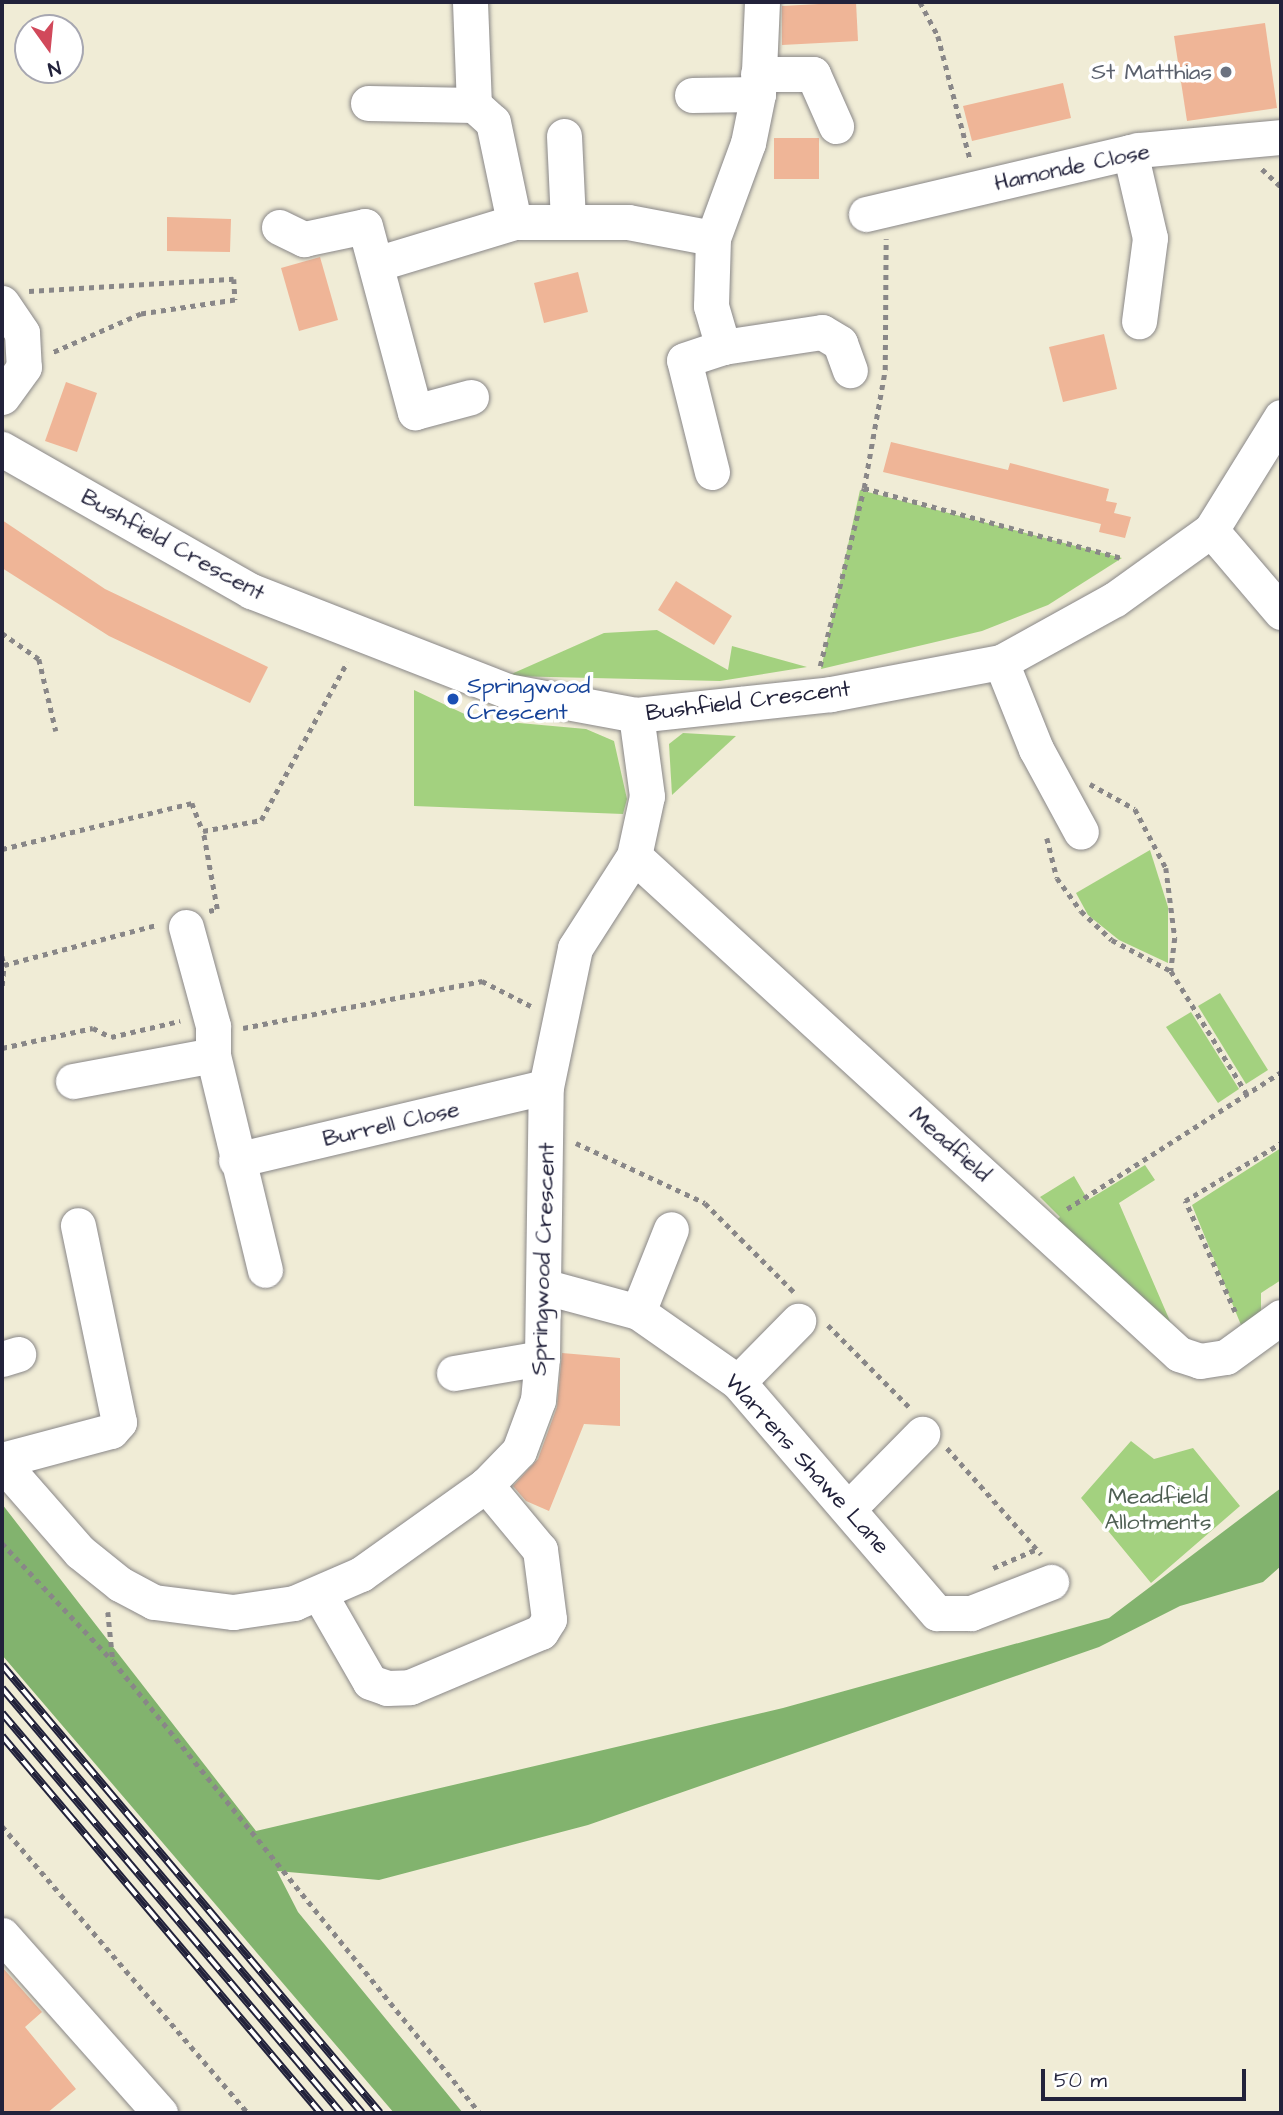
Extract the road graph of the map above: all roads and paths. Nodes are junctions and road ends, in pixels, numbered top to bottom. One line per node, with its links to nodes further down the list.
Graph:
1 (470, 2): 7 (street)
2 (762, 2): 4 (street)
3 (920, 2): 12 (path)
4 (758, 84): 5 (street); 8 (street); 17 (street)
5 (692, 95)
6 (368, 103): 7 (street)
7 (474, 104): 15 (street)
8 (836, 126)
9 (564, 136): 14 (street)
10 (1281, 137): 11 (street, Hamonde Close)
11 (1130, 152): 12 (street, Hamonde Close); 20 (street)
12 (978, 187): 13 (street, Hamonde Close)
13 (874, 212): 29 (path)
14 (568, 220): 15 (street); 17 (street)
15 (514, 222): 18 (street)
16 (279, 227): 18 (street)
17 (713, 238): 21 (street)
18 (376, 264): 25 (street)
19 (3, 303): 22 (street); 22 (path)
20 (1139, 321)
21 (723, 347): 23 (street); 28 (street)
22 (24, 367): 24 (street)
23 (849, 370)
24 (2, 397)
25 (471, 397)
26 (1281, 417): 30 (street, Bushfield Crescent)
27 (2, 449): 34 (street, Bushfield Crescent)
28 (712, 472)
29 (864, 488): 31 (path); 36 (path)
30 (1211, 530): 31 (street, Bushfield Crescent); 32 (street)
31 (1146, 578): 35 (street, Bushfield Crescent)
32 (1281, 612)
33 (2, 633): 38 (path)
34 (359, 634): 37 (street, Bushfield Crescent); 40 (path)
35 (1001, 662): 36 (street, Bushfield Crescent); 39 (street)
36 (813, 695): 37 (street, Bushfield Crescent)
37 (636, 715): 43 (street, Springwood Crescent)
38 (55, 731)
39 (1054, 781): 41 (street); 47 (path); 47 (path)
40 (203, 831): 42 (path); 44 (path)
41 (1081, 832)
42 (2, 849)
43 (635, 856): 49 (street, Springwood Crescent); 59 (street, Meadfield)
44 (184, 921): 46 (path); 50 (street)
45 (2, 957): 46 (path)
46 (4, 965): 48 (path)
47 (1171, 971): 55 (path)
48 (2, 986)
49 (560, 1020): 50 (path); 54 (street, Springwood Crescent)
50 (212, 1034): 51 (path); 53 (street); 57 (street)
51 (2, 1048)
52 (1281, 1072): 55 (path)
53 (73, 1081)
54 (546, 1087): 57 (street, Burrell Close); 62 (street, Springwood Crescent)
55 (1247, 1094): 59 (path)
56 (1281, 1145): 66 (path)
57 (236, 1160): 61 (street)
58 (78, 1225): 71 (street)
59 (1040, 1226): 66 (street, Meadfield)
60 (671, 1229): 63 (street)
61 (265, 1270)
62 (546, 1287): 63 (street, Warrens Shawe Lane); 67 (street, Springwood Crescent)
63 (638, 1312): 69 (street, Warrens Shawe Lane)
64 (1281, 1317): 66 (street, Meadfield)
65 (798, 1321): 69 (street)
66 (1247, 1341)
67 (542, 1359): 68 (street); 72 (street, Springwood Crescent)
68 (454, 1373)
69 (738, 1382): 73 (street, Warrens Shawe Lane)
70 (922, 1434): 73 (street)
71 (2, 1461): 75 (street, Springwood Crescent)
72 (486, 1485): 77 (street, Springwood Crescent); 77 (street)
73 (850, 1507): 76 (street, Warrens Shawe Lane)
74 (2, 1543): 78 (path)
75 (104, 1571): 77 (street, Springwood Crescent); 78 (path)
76 (1051, 1582)
77 (320, 1595)
78 (113, 1661): 83 (path)
79 (2, 1826): 82 (path)
80 (2, 1935): 81 (street)
81 (160, 2113)
82 (248, 2113)
83 (480, 2113)

